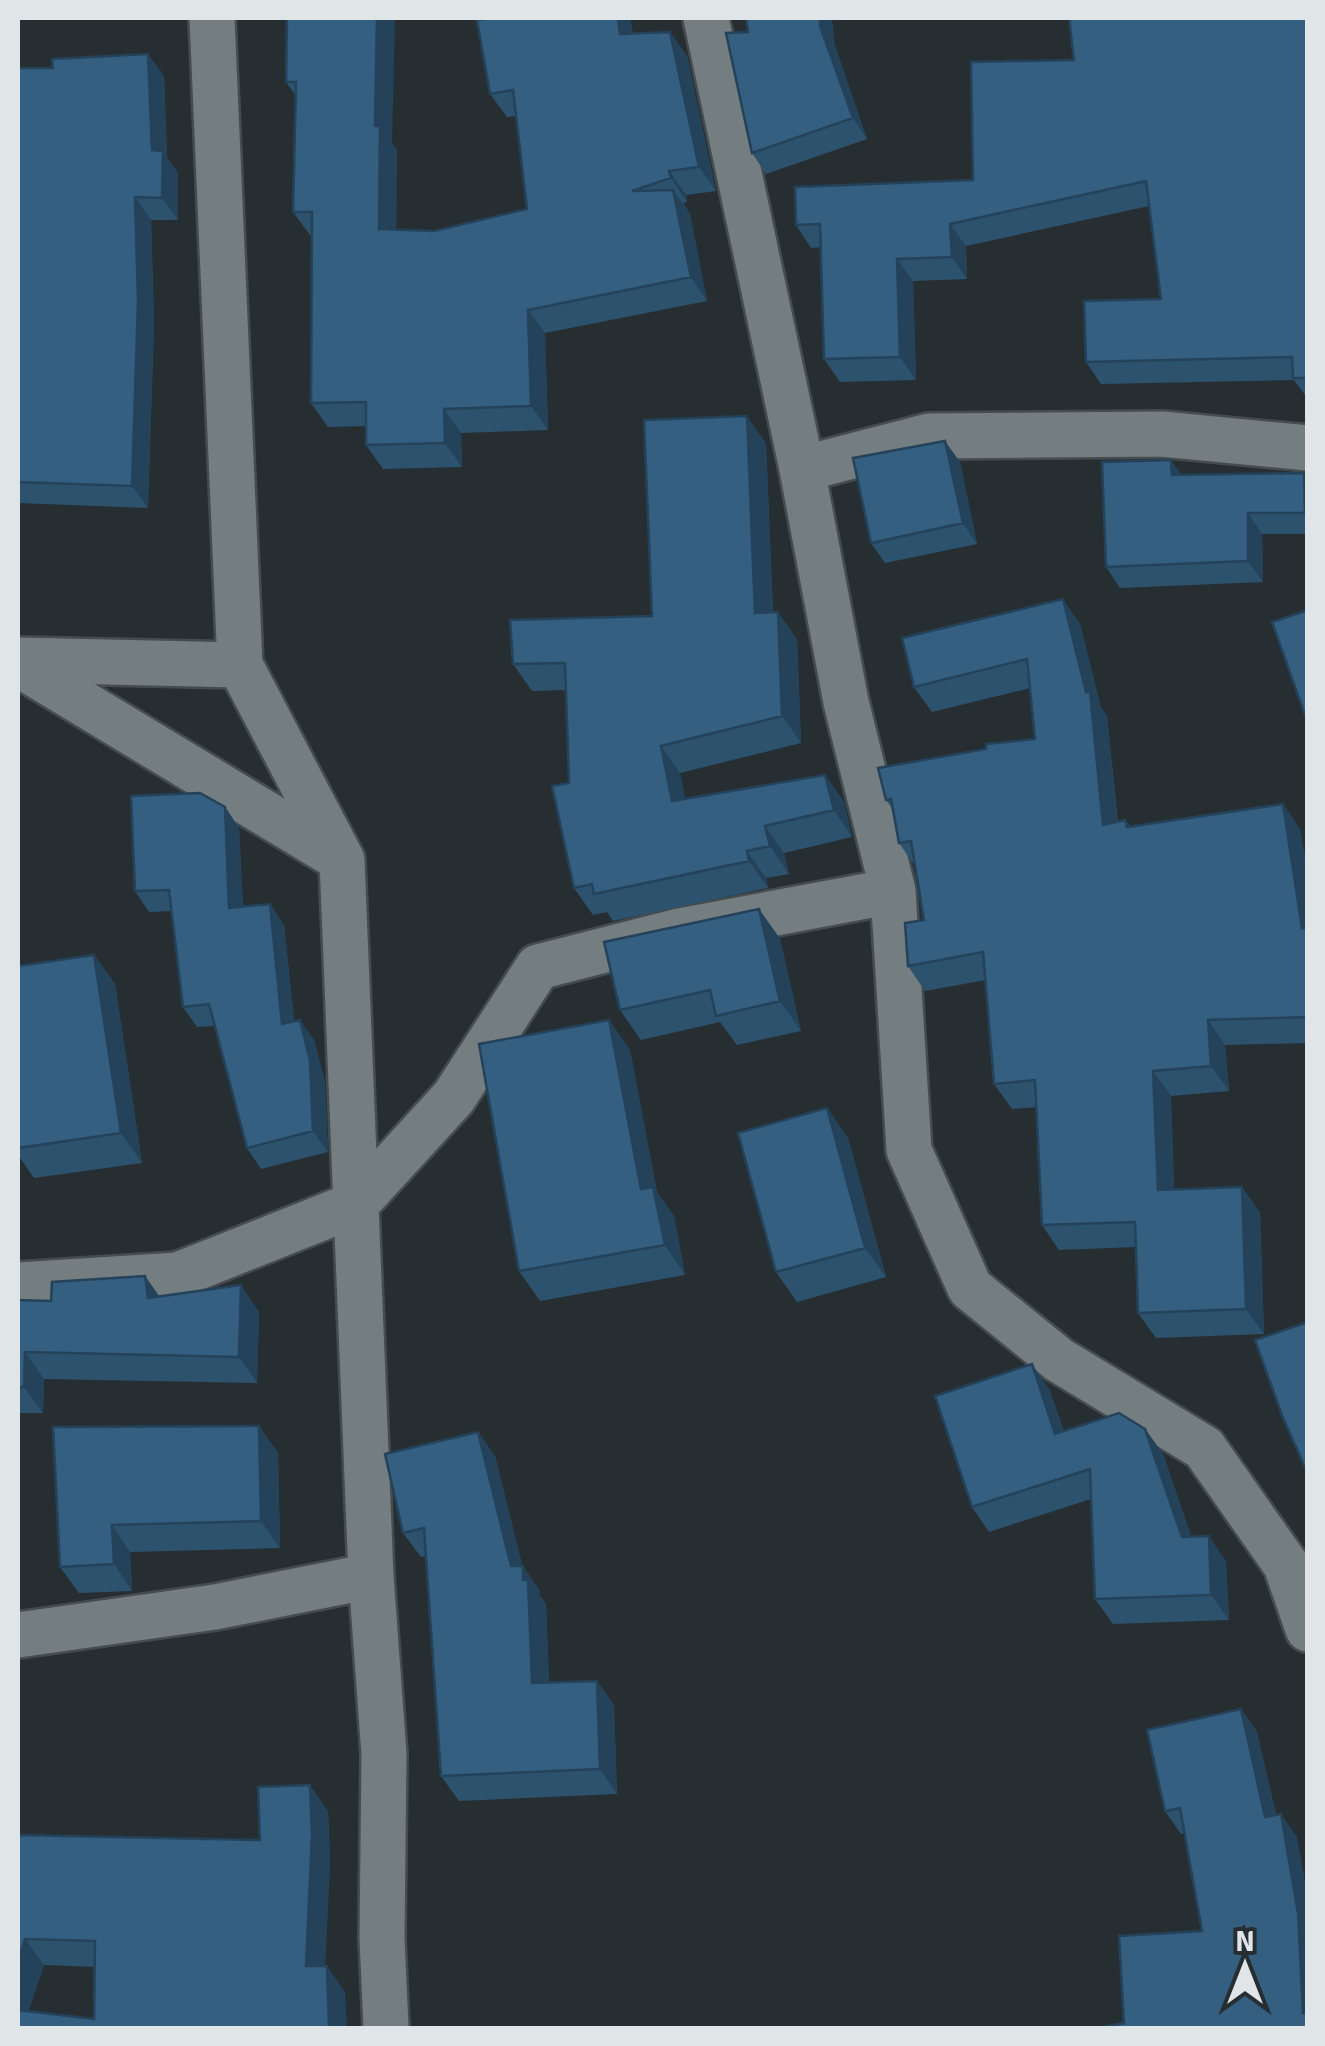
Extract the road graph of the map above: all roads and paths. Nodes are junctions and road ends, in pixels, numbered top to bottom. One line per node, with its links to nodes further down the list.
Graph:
1 (212, 18): 6 (street)
2 (706, 18): 4 (street)
3 (1308, 448): 4 (street)
4 (802, 469): 8 (street)
5 (18, 662): 6 (street); 7 (street)
6 (240, 665): 7 (street)
7 (342, 860): 9 (street)
8 (894, 891): 9 (street); 12 (street)
9 (356, 1204): 10 (street); 11 (street)
10 (18, 1285)
11 (371, 1576): 13 (street); 14 (street)
12 (1308, 1630)
13 (18, 1635)
14 (386, 2028)

